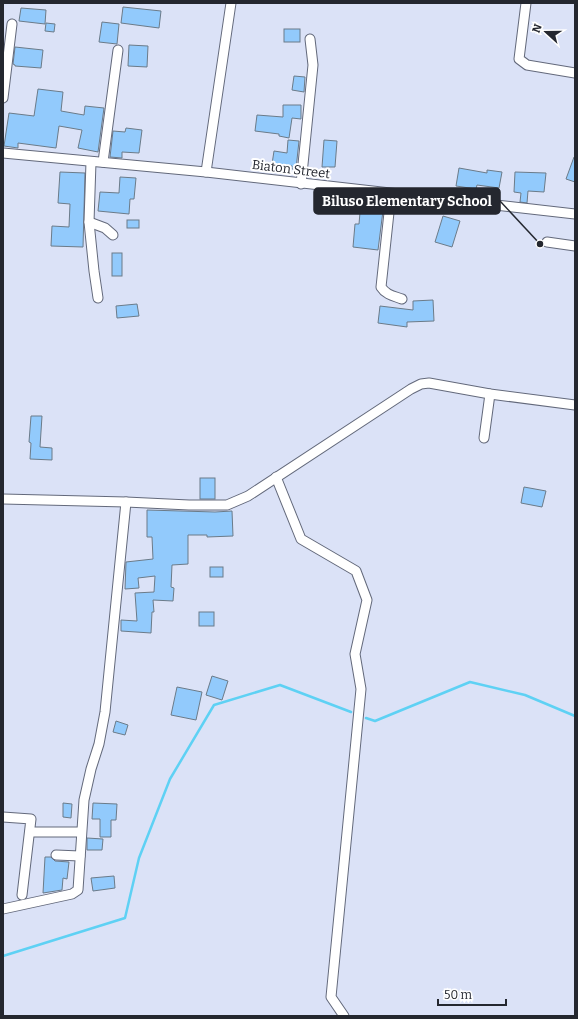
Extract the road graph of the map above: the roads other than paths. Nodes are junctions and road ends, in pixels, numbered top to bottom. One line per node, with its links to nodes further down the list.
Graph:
1 (231, 3): 11 (street)
2 (526, 3): 6 (street)
3 (12, 24): 7 (street)
4 (310, 38): 12 (street)
5 (118, 50): 10 (street)
6 (575, 72)
7 (3, 98)
8 (3, 153): 9 (street, Biaton Street)
9 (91, 162): 10 (street, Biaton Street); 15 (street)
10 (103, 162): 11 (street, Biaton Street)
11 (206, 172): 12 (street, Biaton Street)
12 (301, 184): 13 (street, Biaton Street)
13 (391, 194): 14 (street, Biaton Street); 20 (street)
14 (575, 214)
15 (90, 222): 16 (street); 19 (street)
16 (113, 235)
17 (547, 242): 18 (street)
18 (575, 246)
19 (98, 298)
20 (402, 299)
21 (490, 394): 22 (street); 23 (street); 24 (street)
22 (575, 406)
23 (484, 438)
24 (276, 477): 26 (street); 34 (street)
25 (3, 499): 26 (street)
26 (126, 502): 29 (street)
27 (3, 817): 28 (street)
28 (30, 832): 29 (street); 32 (street)
29 (81, 832): 31 (street)
30 (56, 855): 31 (street)
31 (80, 856): 33 (street)
32 (22, 895)
33 (3, 909)
34 (344, 1016)

